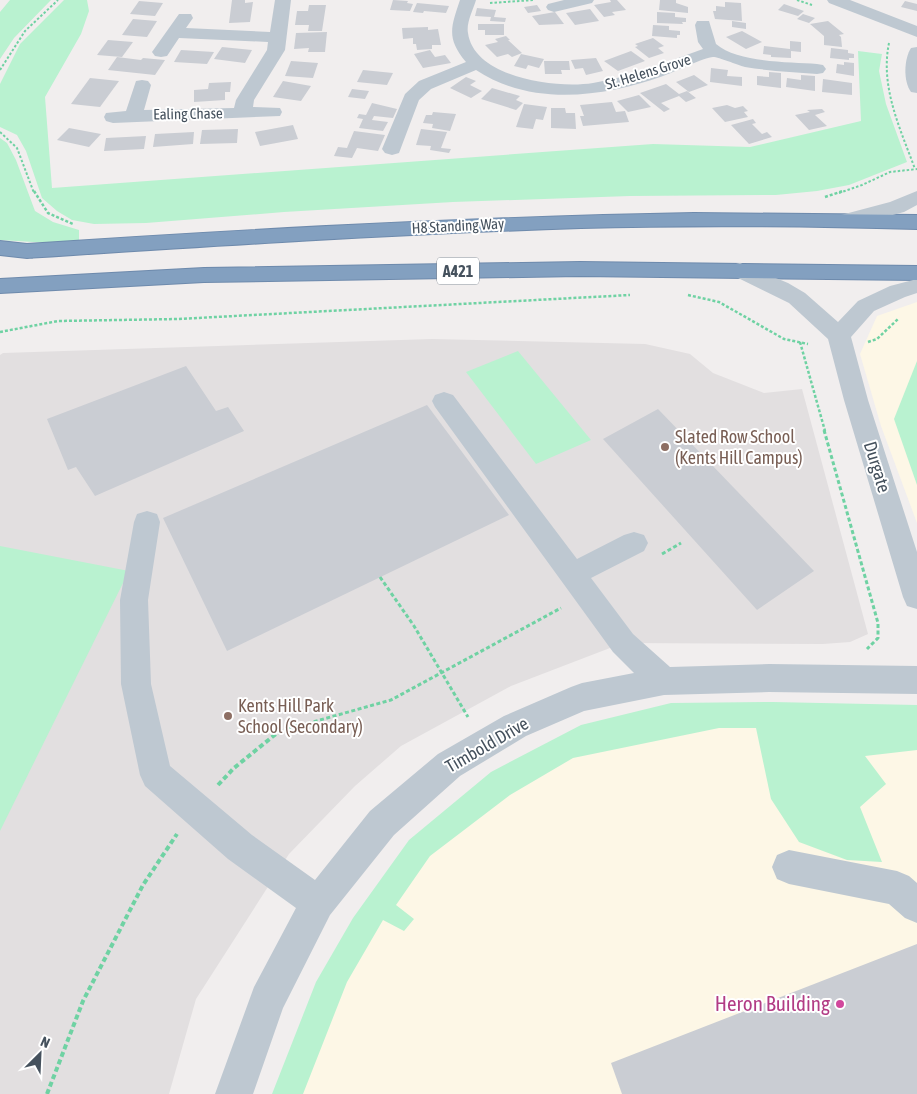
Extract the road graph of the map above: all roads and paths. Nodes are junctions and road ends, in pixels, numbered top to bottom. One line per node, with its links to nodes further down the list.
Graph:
1 (58, 0): 20 (path)
2 (283, 0): 13 (street, Ealing Chase)
3 (468, 0): 18 (street, St. Helens Grove)
4 (537, 0): 7 (path)
5 (586, 0): 8 (street)
6 (835, 0): 11 (street)
7 (486, 3)
8 (554, 7)
9 (188, 15): 12 (street)
10 (703, 25): 15 (street)
11 (917, 32)
12 (175, 33): 13 (street); 16 (street)
13 (277, 37): 26 (street, Ealing Chase)
14 (891, 37): 30 (path)
15 (714, 51): 18 (street, St. Helens Grove); 19 (street)
16 (161, 52)
17 (917, 52): 22 (street)
18 (476, 64): 24 (street)
19 (817, 69)
20 (0, 70)
21 (142, 85): 27 (street, Ealing Chase)
22 (917, 88)
23 (390, 96): 24 (street)
24 (410, 98): 29 (street)
25 (273, 112): 26 (street, Ealing Chase)
26 (242, 113): 27 (street, Ealing Chase)
27 (134, 115): 28 (street, Ealing Chase)
28 (114, 117)
29 (392, 149)
30 (915, 169)
31 (917, 197): 32 (street)
32 (848, 220): 33 (highway, H8 Standing Way); 34 (highway, H8 Standing Way)
33 (917, 222)
34 (0, 248)
35 (740, 270): 36 (highway, A421); 37 (highway, A421); 43 (street)
36 (917, 273)
37 (0, 286)
38 (917, 286): 43 (street)
39 (635, 294): 42 (path)
40 (684, 294): 43 (path)
41 (900, 317): 43 (path)
42 (0, 332)
43 (841, 343): 50 (street, Durgate)
44 (444, 401): 49 (street)
45 (147, 522): 55 (street)
46 (681, 543): 47 (path)
47 (646, 550): 49 (street)
48 (380, 577): 51 (path)
49 (580, 584): 51 (path); 53 (street)
50 (917, 597)
51 (442, 674): 54 (path); 55 (path)
52 (917, 680): 53 (street, Timbold Drive)
53 (664, 681): 57 (street, Timbold Drive)
54 (468, 717)
55 (195, 808): 57 (street); 59 (path)
56 (789, 866): 58 (street)
57 (318, 904): 60 (street, Timbold Drive)
58 (917, 906)
59 (47, 1094)
60 (234, 1094)

